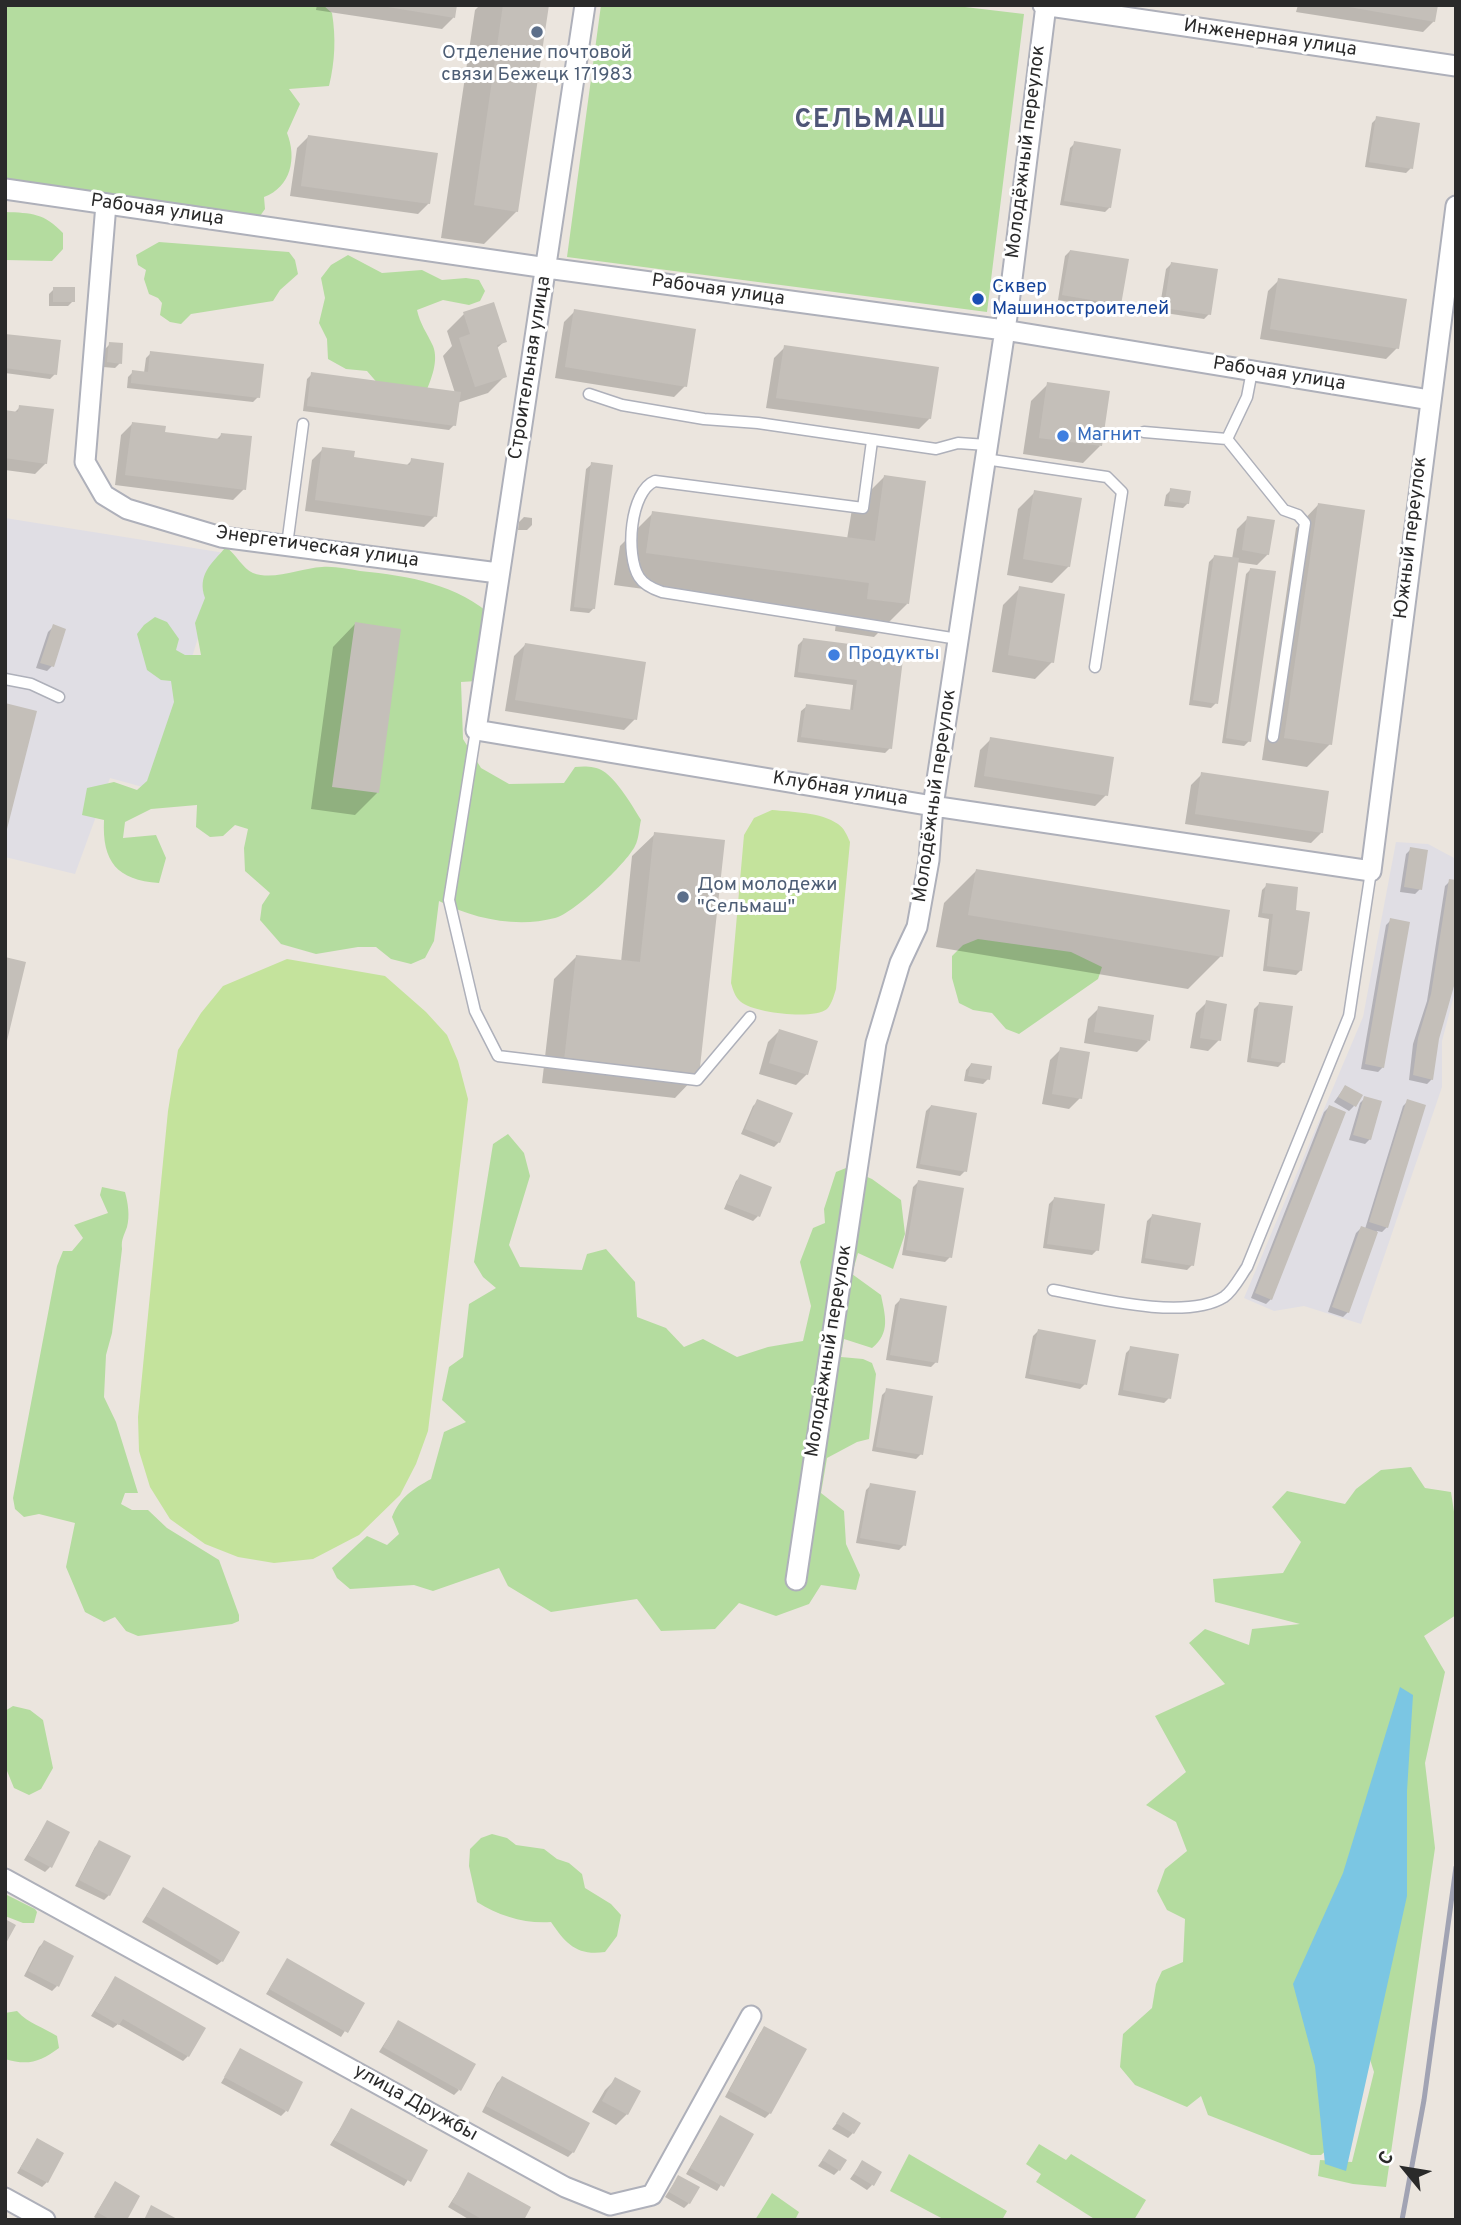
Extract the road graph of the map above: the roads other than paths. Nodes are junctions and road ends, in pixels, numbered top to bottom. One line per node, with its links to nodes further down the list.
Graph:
1 (585, 5): 7 (street, Строительная улица)
2 (1045, 5): 3 (street, Инженерная улица); 8 (street, Молодёжный переулок)
3 (1456, 66)
4 (5, 189): 5 (street, Рабочая улица)
5 (106, 204): 7 (street, Рабочая улица); 17 (street, Энергетическая улица)
6 (1456, 206): 11 (street, Южный переулок)
7 (547, 268): 8 (street, Рабочая улица); 18 (street, Строительная улица)
8 (1004, 330): 9 (street, Рабочая улица); 16 (street, Молодёжный переулок)
9 (1252, 370): 11 (street, Рабочая улица); 14 (lane)
10 (589, 394): 15 (lane)
11 (1430, 400): 26 (street, Южный переулок)
12 (303, 424): 17 (lane)
13 (1144, 432): 14 (lane)
14 (1227, 439): 24 (lane)
15 (872, 441): 16 (lane); 19 (lane)
16 (986, 452): 19 (street, Молодёжный переулок); 20 (lane)
17 (287, 545): 18 (street, Энергетическая улица)
18 (498, 573): 23 (street, Строительная улица)
19 (958, 639): 25 (street, Молодёжный переулок)
20 (1095, 667)
21 (5, 679): 22 (lane)
22 (59, 697)
23 (475, 730): 25 (street, Клубная улица); 27 (lane)
24 (1273, 737)
25 (933, 806): 26 (street, Клубная улица); 29 (street, Молодёжный переулок)
26 (1371, 871): 28 (lane)
27 (750, 1017)
28 (1053, 1290)
29 (796, 1580)
30 (5, 1879): 31 (street, улица Дружбы)
31 (751, 2016)
32 (5, 2198): 33 (street)
33 (45, 2220)

